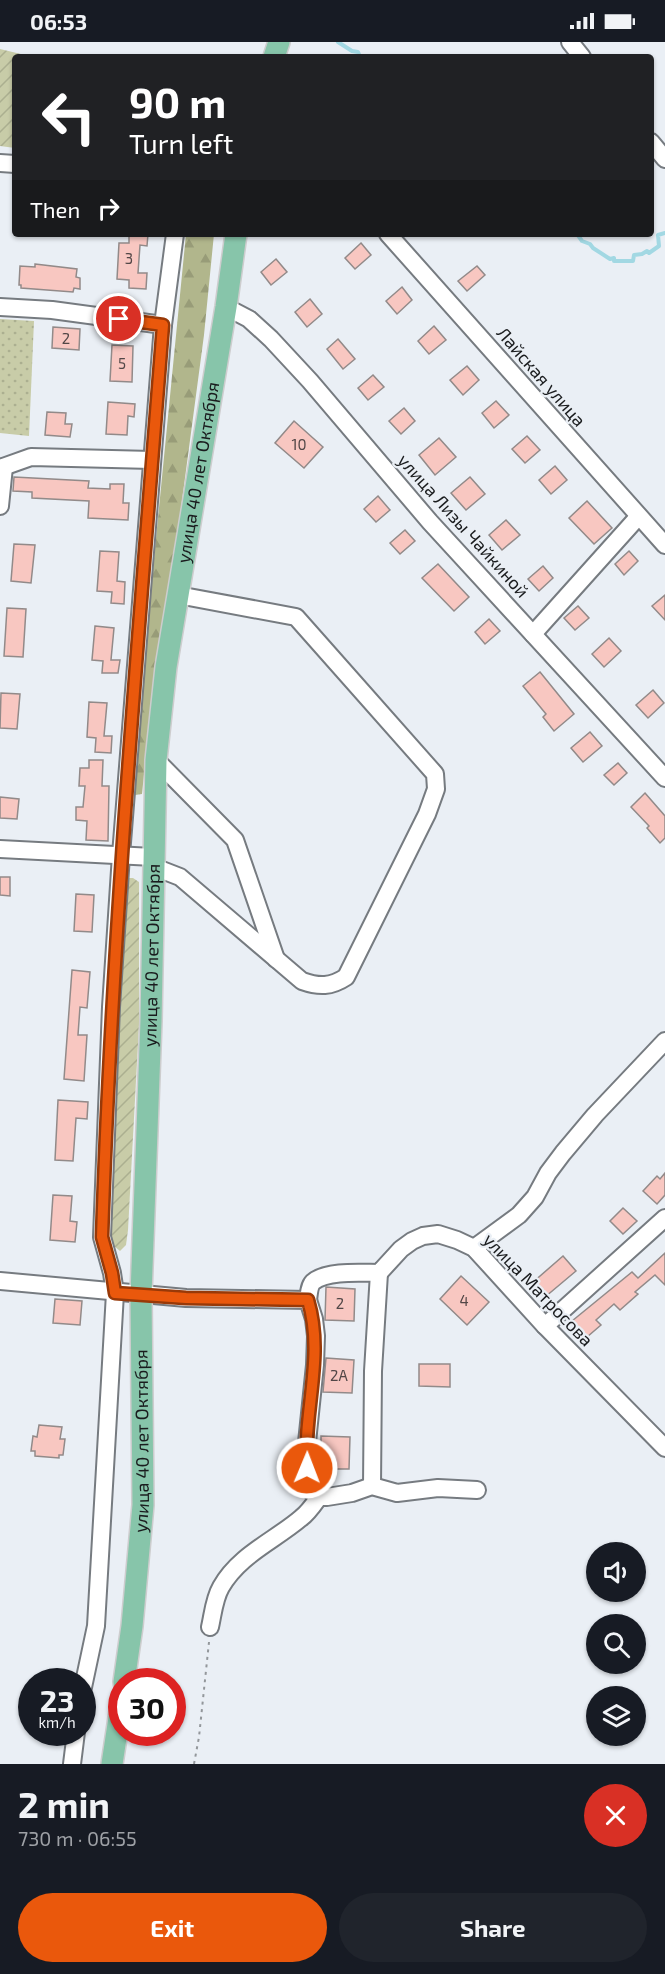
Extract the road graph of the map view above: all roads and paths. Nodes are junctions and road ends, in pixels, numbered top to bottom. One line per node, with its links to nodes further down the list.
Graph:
1 (570, 42): 2 (street)
2 (580, 54)
3 (654, 146): 4 (street)
4 (665, 159)
5 (175, 237): 10 (street, улица 40 лет Октября)
6 (236, 237): 9 (main road, улица 40 лет Октября)
7 (391, 237): 14 (street, Лайская улица)
8 (0, 307): 10 (street)
9 (226, 307): 16 (main road, улица 40 лет Октября); 17 (street, улица Лизы Чайкиной)
10 (163, 325): 11 (street, улица 40 лет Октября)
11 (152, 460): 12 (street); 21 (street, улица 40 лет Октября)
12 (2, 468): 13 (street)
13 (0, 504)
14 (638, 517): 15 (street, Лайская улица); 17 (street)
15 (665, 546)
16 (178, 595): 18 (main road, улица 40 лет Октября); 23 (street)
17 (533, 634): 19 (street, улица Лизы Чайкиной)
18 (156, 760): 22 (main road, улица 40 лет Октября); 23 (street)
19 (665, 778)
20 (0, 849): 21 (street)
21 (121, 855): 22 (street); 29 (street, улица 40 лет Октября)
22 (153, 863): 23 (street); 30 (main road, улица 40 лет Октября)
23 (276, 960)
24 (665, 1041): 26 (street)
25 (665, 1218): 32 (street)
26 (474, 1248): 27 (street, улица Матросова); 32 (street, улица Матросова)
27 (379, 1273): 31 (street); 34 (street)
28 (0, 1281): 29 (street)
29 (115, 1293): 30 (street); 38 (street, улица 40 лет Октября)
30 (141, 1294): 31 (street); 39 (main road, улица 40 лет Октября)
31 (308, 1300): 36 (street)
32 (545, 1326): 33 (street, улица Матросова)
33 (665, 1448)
34 (372, 1486): 35 (street); 36 (street)
35 (477, 1490)
36 (319, 1497): 37 (street)
37 (210, 1627): 44 (path)
38 (87, 1668)
39 (126, 1668)
40 (74, 1746): 42 (street)
41 (115, 1746): 43 (main road)
42 (72, 1764)
43 (112, 1764)
44 (194, 1764)

